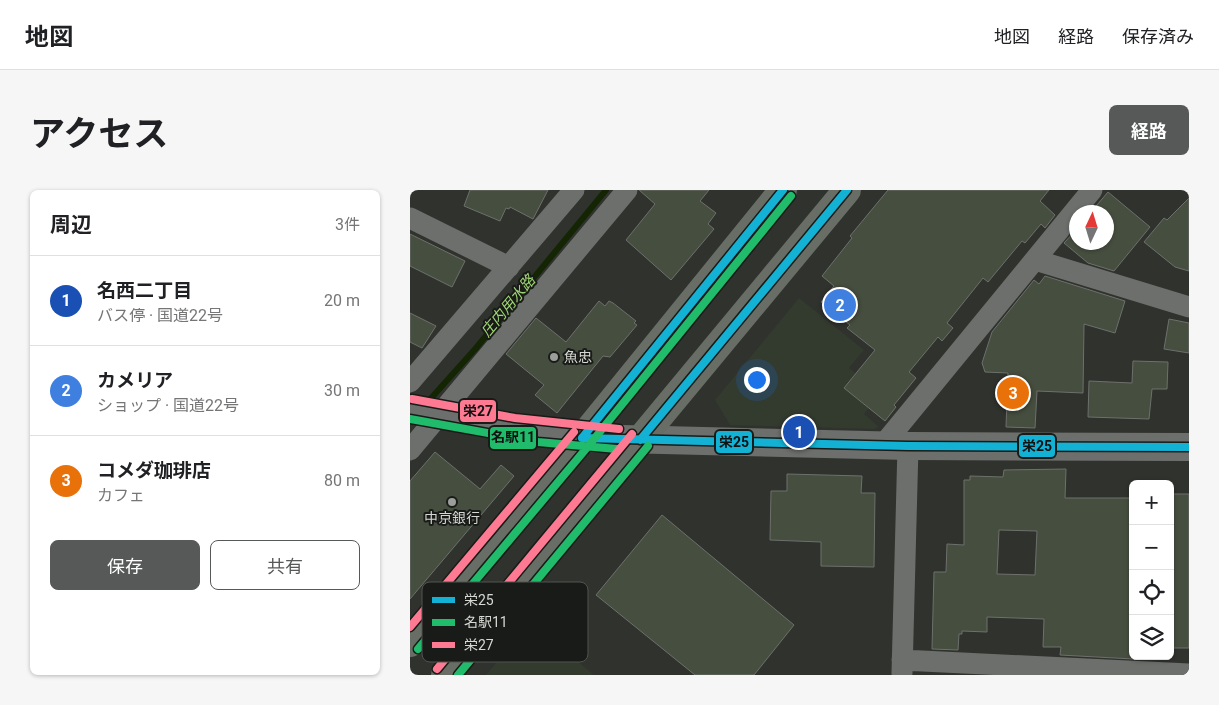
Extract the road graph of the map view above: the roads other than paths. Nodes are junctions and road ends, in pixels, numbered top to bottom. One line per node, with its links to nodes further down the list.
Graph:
1 (574, 190): 8 (street)
2 (627, 190): 11 (street)
3 (783, 190): 12 (highway)
4 (847, 190): 13 (highway)
5 (1092, 190): 7 (street)
6 (410, 218): 8 (street)
7 (1035, 260): 9 (street); 14 (street)
8 (509, 267): 10 (street)
9 (1189, 307)
10 (410, 382)
11 (427, 413): 12 (street); 16 (street)
12 (582, 438): 13 (street); 17 (highway)
13 (640, 440): 14 (street); 18 (highway)
14 (896, 445): 15 (street); 22 (street)
15 (1189, 446)
16 (410, 450)
17 (461, 582)
18 (522, 582)
19 (422, 629): 20 (highway)
20 (410, 643)
21 (456, 662): 24 (highway)
22 (902, 668): 23 (street)
23 (1189, 674)
24 (445, 675)

